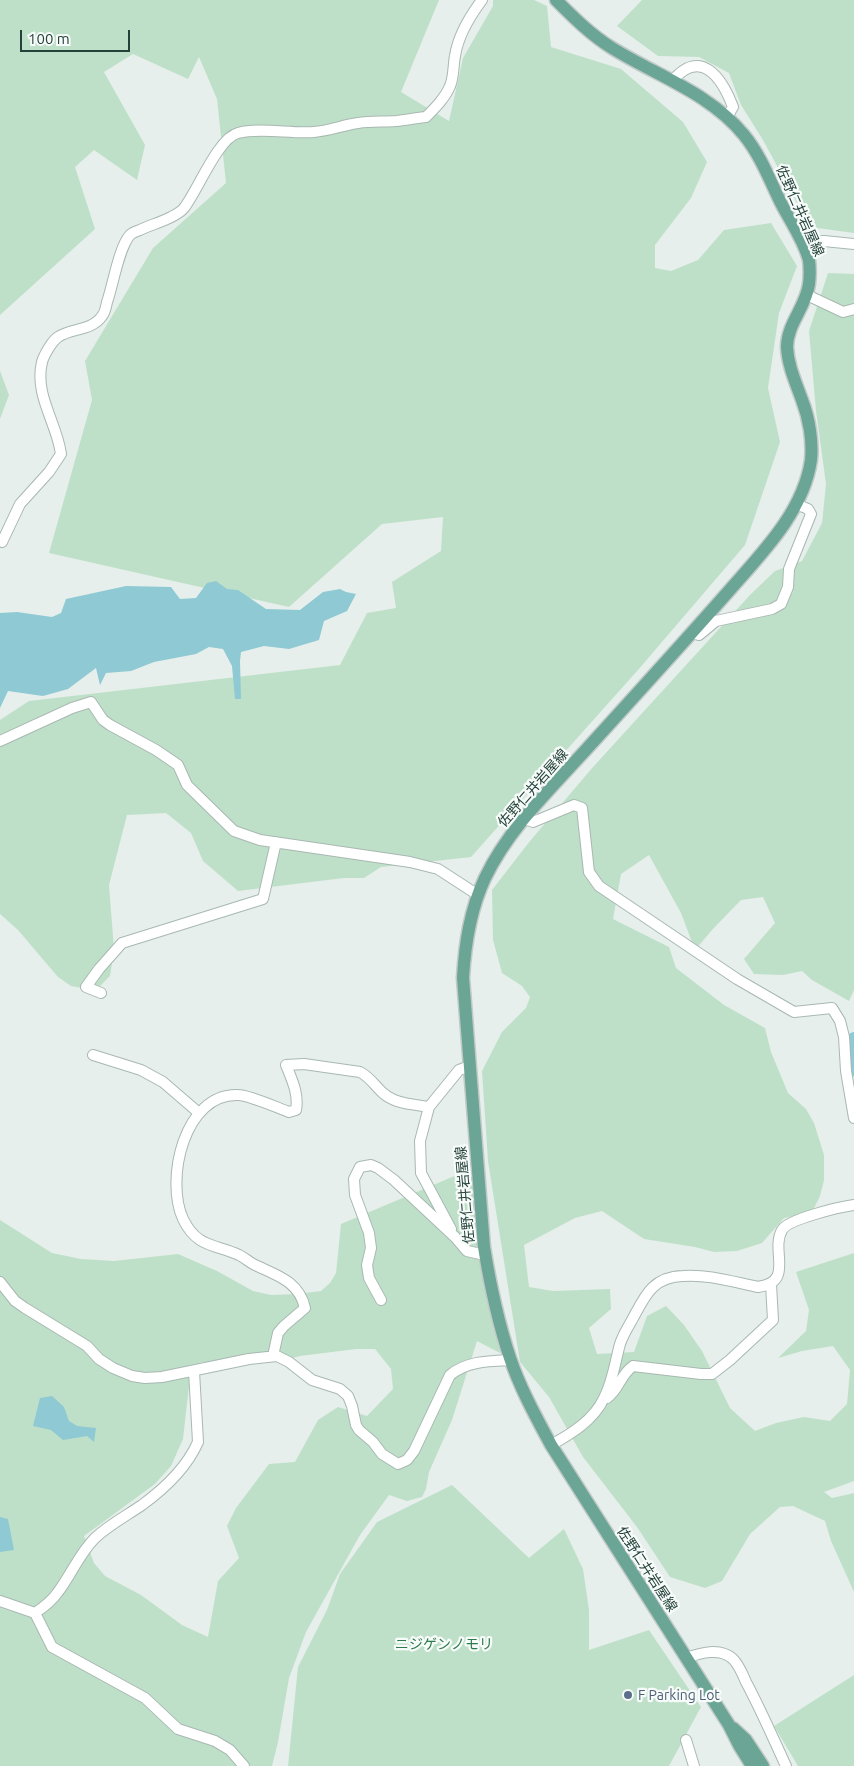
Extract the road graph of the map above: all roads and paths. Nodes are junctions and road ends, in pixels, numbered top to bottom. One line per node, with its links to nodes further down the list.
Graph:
1 (482, 0): 10 (street)
2 (556, 0): 3 (main road, 佐野仁井岩屋線)
3 (672, 81): 4 (main road, 佐野仁井岩屋線); 4 (street)
4 (727, 117): 5 (main road, 佐野仁井岩屋線)
5 (801, 242): 6 (street); 7 (main road, 佐野仁井岩屋線)
6 (854, 244)
7 (807, 295): 8 (street); 9 (main road, 佐野仁井岩屋線)
8 (854, 308)
9 (796, 504): 11 (main road, 佐野仁井岩屋線); 11 (street)
10 (0, 541)
11 (693, 633): 13 (main road, 佐野仁井岩屋線)
12 (0, 741): 14 (street)
13 (525, 819): 15 (main road, 佐野仁井岩屋線); 19 (street)
14 (276, 842): 15 (street); 16 (street)
15 (478, 895): 18 (main road, 佐野仁井岩屋線)
16 (101, 993)
17 (93, 1054): 21 (street)
18 (470, 1066): 20 (street); 25 (main road, 佐野仁井岩屋線)
19 (851, 1074): 22 (street)
20 (429, 1107): 21 (street); 24 (street)
21 (199, 1113): 29 (street)
22 (854, 1118)
23 (854, 1205): 27 (street)
24 (455, 1237): 25 (street); 28 (street)
25 (486, 1255): 30 (main road, 佐野仁井岩屋線)
26 (0, 1282): 31 (street)
27 (771, 1284): 32 (street); 32 (street)
28 (381, 1300)
29 (273, 1356): 30 (street); 31 (street)
30 (510, 1360): 33 (main road, 佐野仁井岩屋線)
31 (194, 1371): 35 (street)
32 (604, 1400): 33 (street)
33 (551, 1445): 36 (main road, 佐野仁井岩屋線)
34 (0, 1601): 35 (street)
35 (35, 1613): 39 (street)
36 (686, 1658): 37 (main road, 佐野仁井岩屋線); 43 (street)
37 (729, 1725): 41 (main road, 佐野仁井岩屋線); 42 (main road, 佐野仁井岩屋線)
38 (686, 1740): 40 (street)
39 (244, 1766)
40 (694, 1766)
41 (752, 1766)
42 (763, 1766)
43 (786, 1766)

